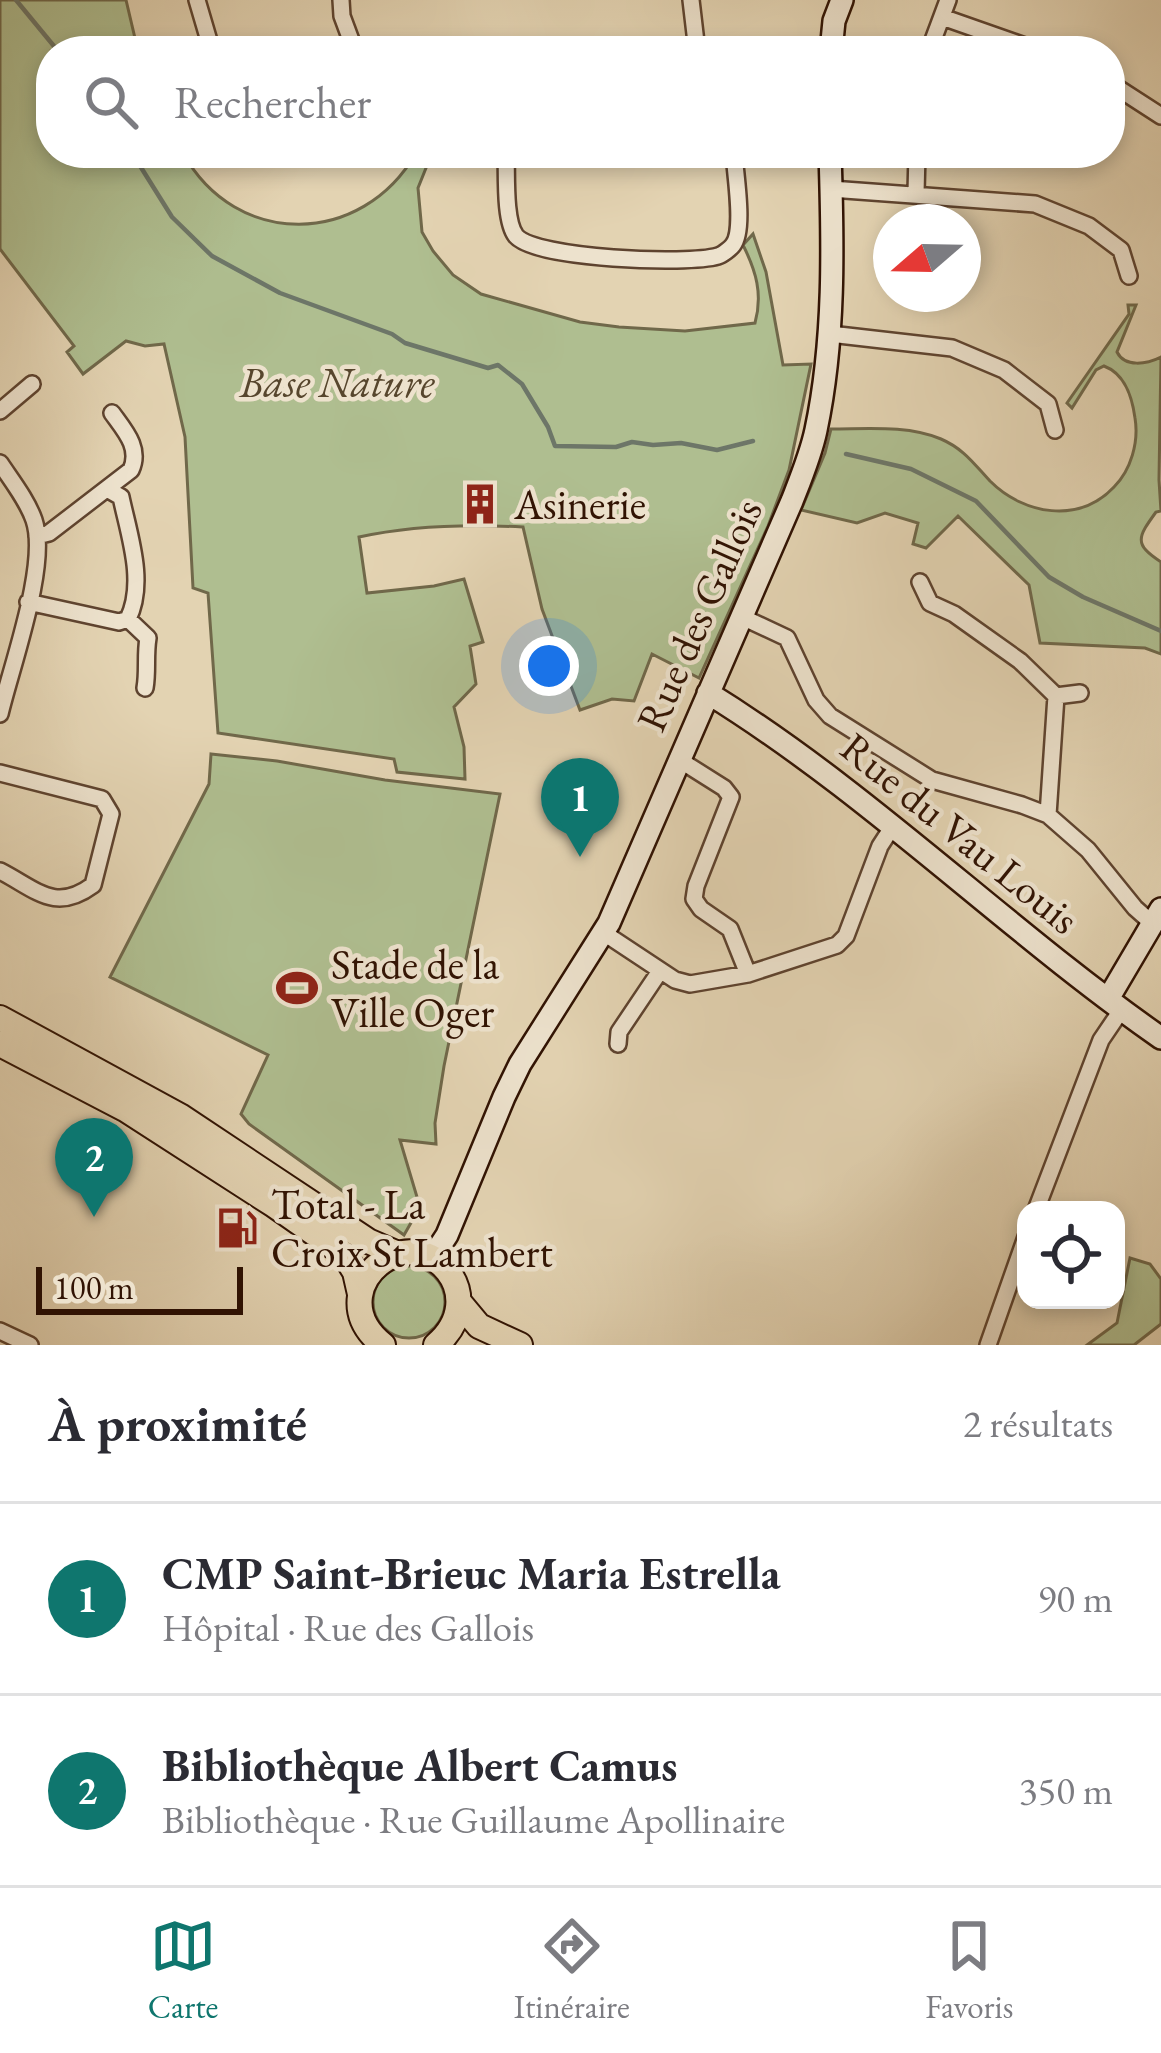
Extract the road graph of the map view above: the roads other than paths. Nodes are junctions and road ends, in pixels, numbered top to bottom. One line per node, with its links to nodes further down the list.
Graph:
1 (197, 0): 7 (street)
2 (341, 0): 8 (street)
3 (691, 0): 9 (street)
4 (842, 0): 10 (main road)
5 (947, 0): 6 (street)
6 (942, 17): 11 (street); 12 (street)
7 (208, 36)
8 (350, 36)
9 (695, 36)
10 (832, 36)
11 (935, 36)
12 (996, 36)
13 (1125, 93): 14 (street)
14 (1161, 116)
15 (507, 168): 16 (street)
16 (735, 168)
17 (830, 168): 19 (main road, Rue des Gallois)
18 (917, 168): 20 (street)
19 (831, 189): 20 (street); 22 (main road, Rue des Gallois)
20 (916, 194): 21 (street)
21 (1129, 276)
22 (830, 334): 27 (street); 33 (main road, Rue des Gallois)
23 (32, 384): 25 (street)
24 (0, 387): 25 (street)
25 (3, 408)
26 (112, 413): 29 (street)
27 (1055, 430)
28 (0, 463): 30 (street)
29 (107, 489): 30 (street); 34 (street)
30 (38, 536): 32 (street)
31 (920, 582): 38 (street)
32 (28, 602): 34 (street); 39 (street)
33 (742, 616): 37 (main road, Rue des Gallois); 42 (street)
34 (128, 619): 35 (street)
35 (145, 688)
36 (1080, 692): 38 (street)
37 (708, 693): 40 (main road, Rue des Gallois); 43 (main road, Rue du Vau Louis)
38 (1056, 697): 42 (street)
39 (1, 703)
40 (678, 759): 46 (main road, Rue des Gallois); 48 (street)
41 (0, 773): 44 (street)
42 (1048, 814): 45 (street)
43 (893, 826): 48 (street); 49 (main road, Rue du Vau Louis)
44 (0, 871)
45 (1157, 916): 49 (main road)
46 (604, 933): 47 (street); 56 (main road, Rue des Gallois)
47 (659, 971): 48 (street); 53 (street)
48 (748, 974)
49 (1115, 1004): 51 (main road, Rue du Vau Louis); 54 (street)
50 (0, 1018): 55 (main road)
51 (1161, 1038)
52 (0, 1044): 58 (main road)
53 (618, 1044)
54 (1039, 1201)
55 (398, 1254): 56 (main road); 58 (main road)
56 (432, 1258): 59 (main road)
57 (1017, 1263): 65 (street)
58 (360, 1294): 62 (main road)
59 (459, 1302): 63 (main road); 64 (main road)
60 (0, 1331): 61 (street)
61 (30, 1345)
62 (382, 1345)
63 (438, 1345)
64 (520, 1345)
65 (988, 1345)

